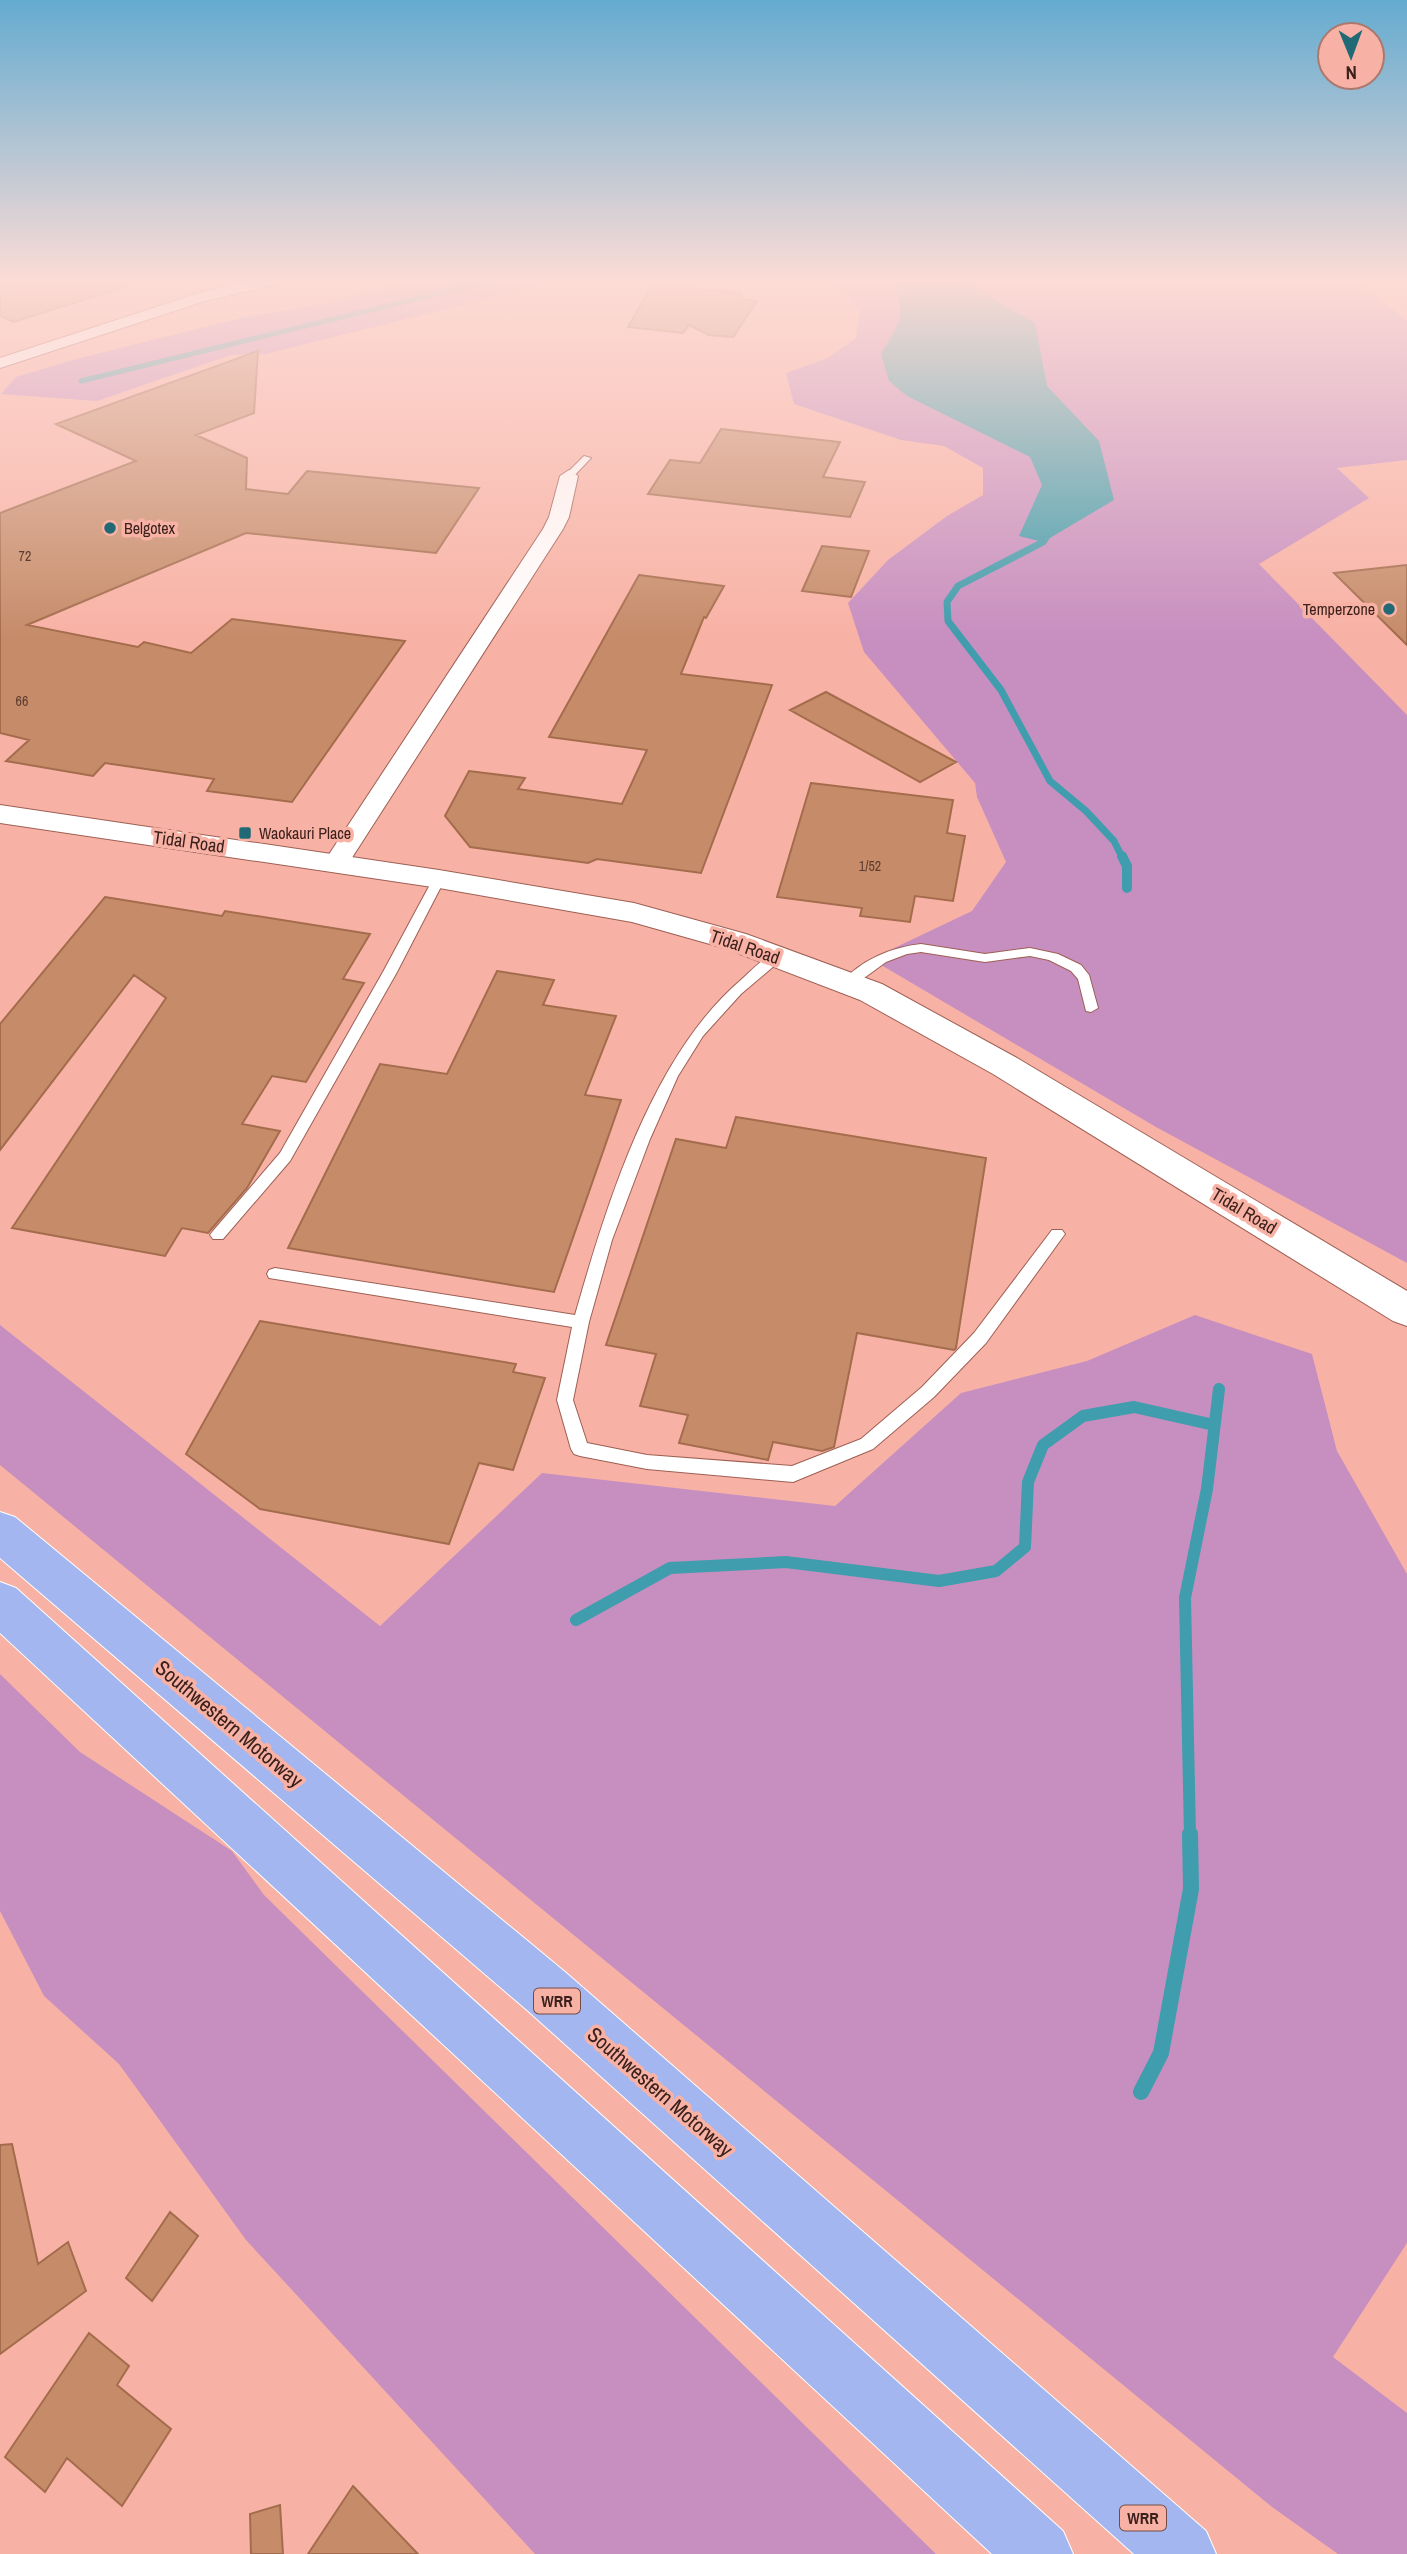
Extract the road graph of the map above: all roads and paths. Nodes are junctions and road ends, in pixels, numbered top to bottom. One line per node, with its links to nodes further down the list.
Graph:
1 (587, 458): 2 (lane)
2 (569, 476): 4 (street)
3 (0, 814): 4 (main road, Tidal Road)
4 (337, 862): 5 (main road, Tidal Road)
5 (439, 879): 6 (main road, Tidal Road); 10 (lane)
6 (776, 957): 7 (main road, Tidal Road); 13 (lane)
7 (848, 983): 8 (lane); 12 (main road, Tidal Road)
8 (1091, 1008)
9 (1057, 1234): 13 (lane)
10 (218, 1235)
11 (275, 1274): 13 (lane)
12 (1407, 1310)
13 (581, 1322)
14 (0, 1531): 16 (highway, Southwestern Motorway / WRR)
15 (0, 1603): 17 (highway)
16 (1104, 2482): 18 (highway, Southwestern Motorway / WRR); 19 (highway)
17 (1040, 2554)
18 (1183, 2554)
19 (1205, 2554)

